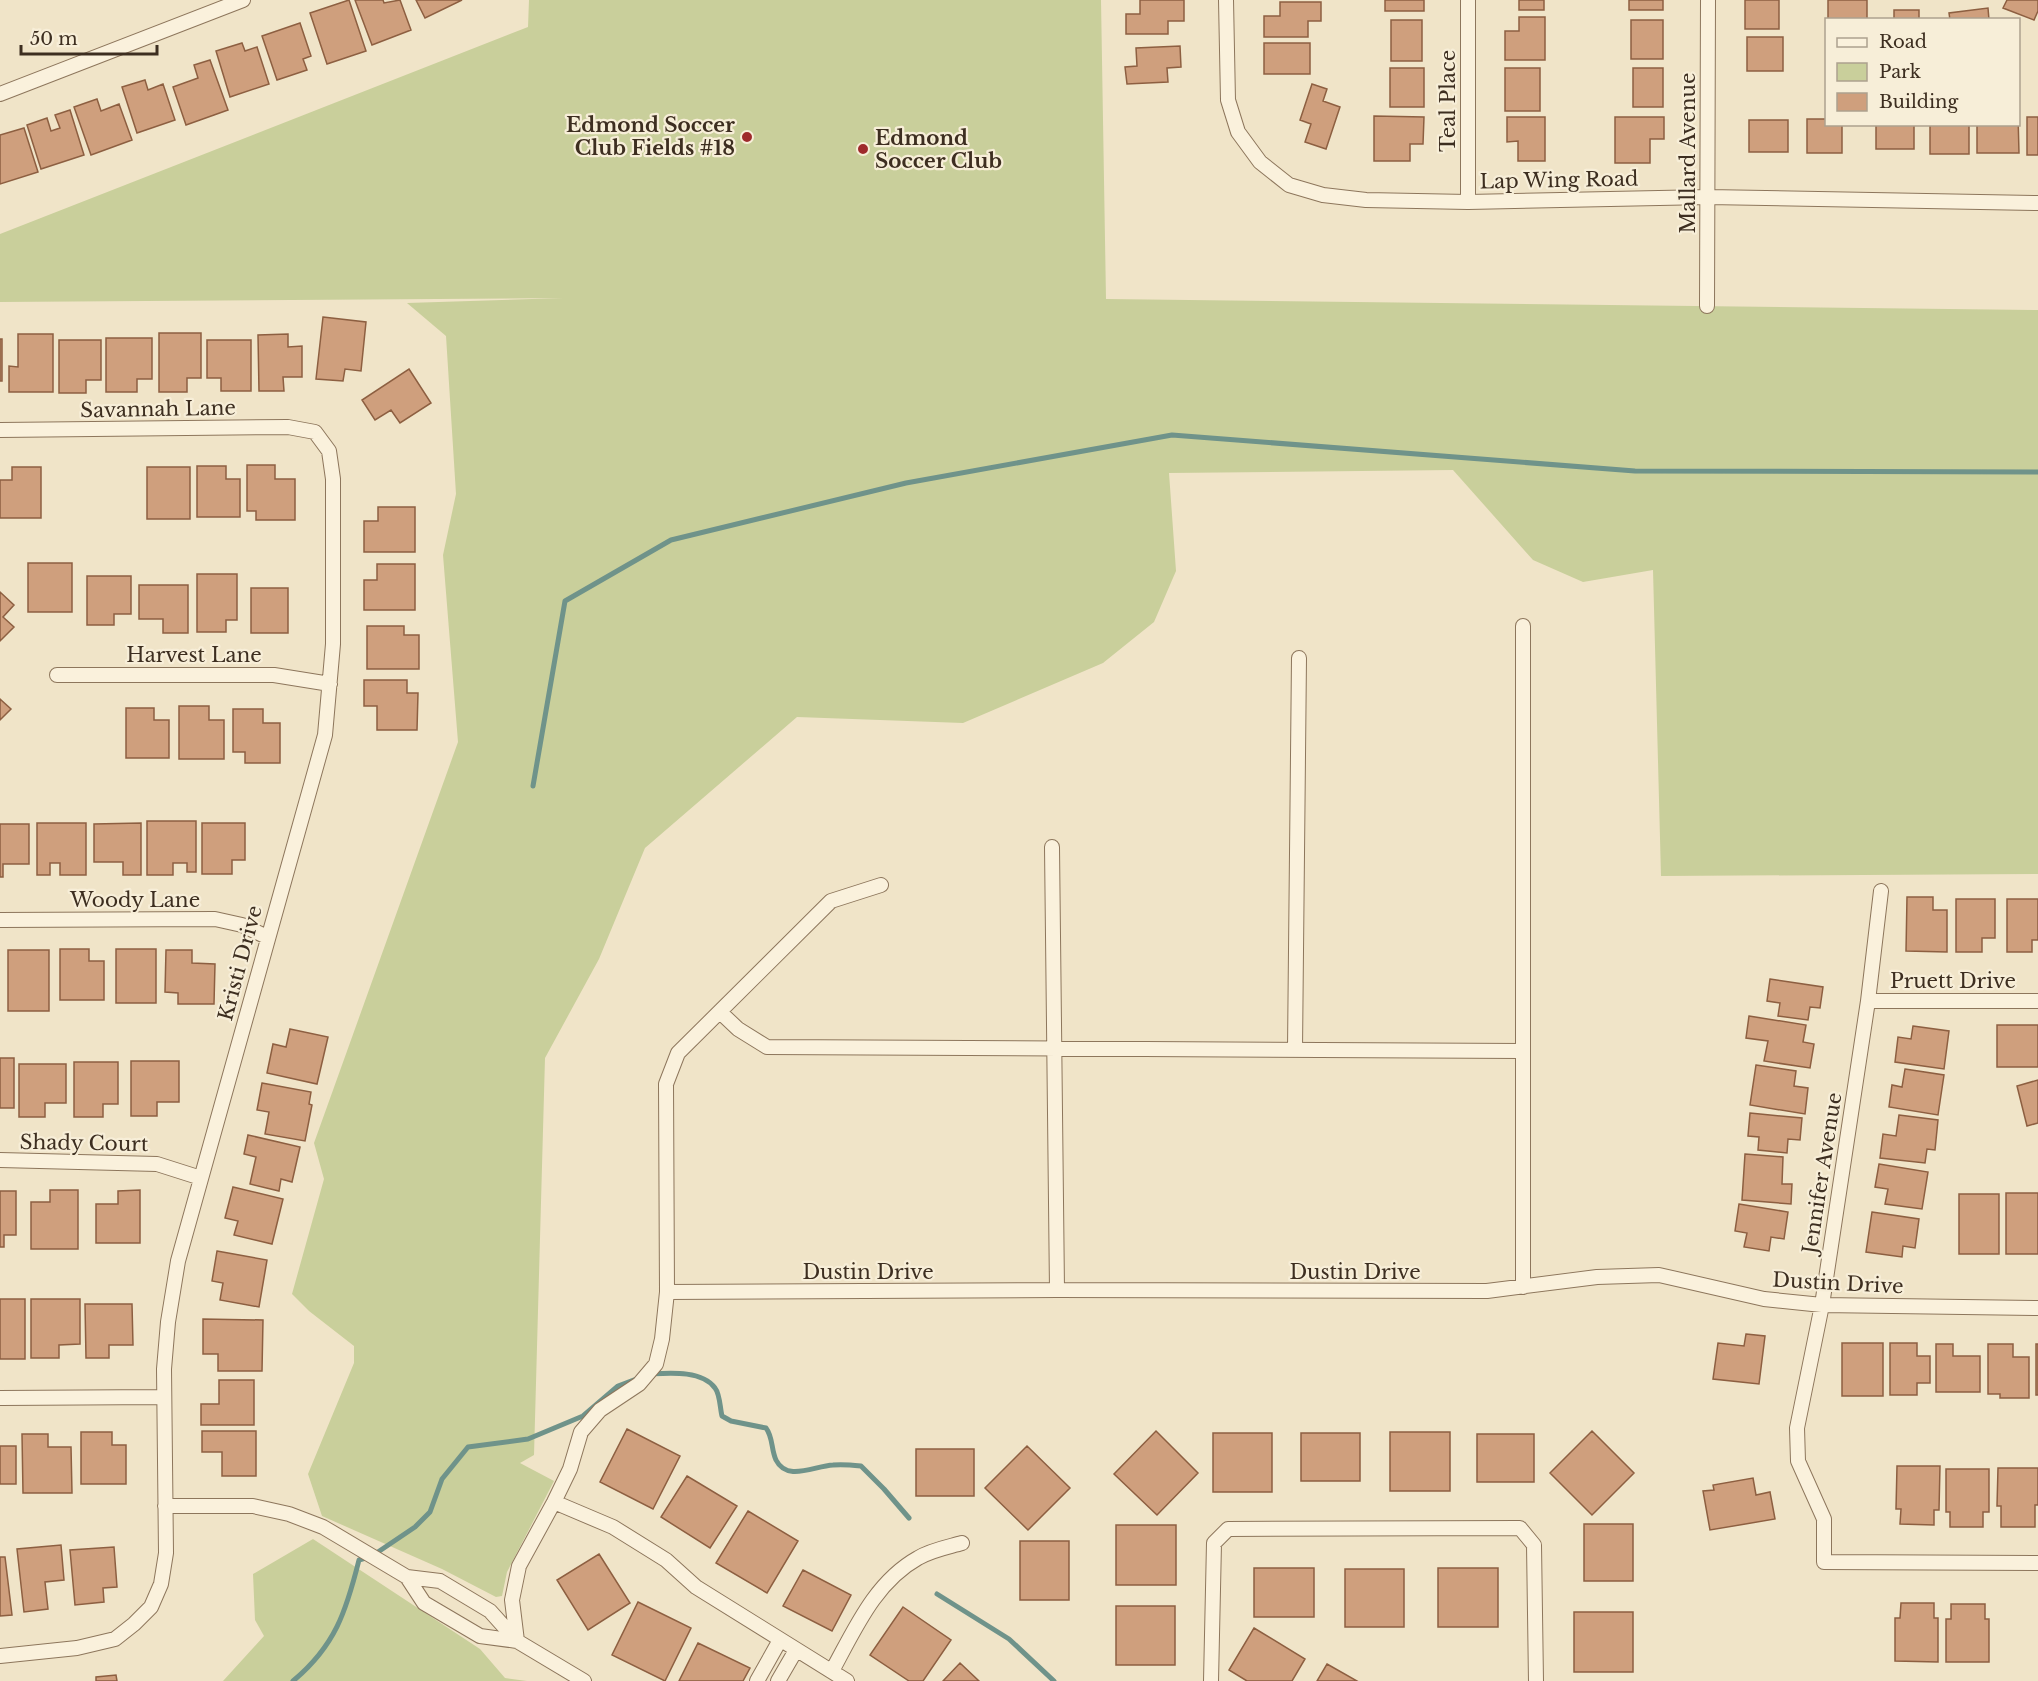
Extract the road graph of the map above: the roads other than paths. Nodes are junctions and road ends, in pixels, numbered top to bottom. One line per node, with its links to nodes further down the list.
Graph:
1 (243, 0): 5 (street)
2 (1226, 0): 7 (street, Lap Wing Road)
3 (1468, 0): 7 (street, Teal Place)
4 (1708, 0): 6 (street, Mallard Avenue)
5 (0, 94)
6 (1708, 197): 7 (street, Lap Wing Road); 8 (street, Lap Wing Road); 9 (street, Mallard Avenue)
7 (1468, 202)
8 (2038, 203)
9 (1707, 306)
10 (0, 430): 11 (street, Savannah Lane)
11 (315, 432): 15 (street, Kristi Drive)
12 (1523, 626): 26 (street)
13 (1299, 658): 25 (street)
14 (57, 675): 15 (street, Harvest Lane)
15 (330, 684): 20 (street, Kristi Drive)
16 (1052, 848): 24 (street)
17 (880, 885): 23 (street)
18 (1881, 891): 21 (street, Jennifer Avenue)
19 (0, 920): 20 (street, Woody Lane)
20 (267, 938): 28 (street, Kristi Drive)
21 (1868, 1001): 22 (street, Pruett Drive); 32 (street, Jennifer Avenue)
22 (2038, 1001)
23 (720, 1012): 24 (street); 31 (street)
24 (1054, 1048): 25 (street); 30 (street)
25 (1295, 1049): 26 (street)
26 (1522, 1051): 29 (street)
27 (0, 1160): 28 (street, Shady Court)
28 (201, 1178): 34 (street, Kristi Drive)
29 (1523, 1287): 30 (street, Dustin Drive); 32 (street, Dustin Drive)
30 (1057, 1290): 31 (street, Dustin Drive)
31 (667, 1292): 36 (street)
32 (1822, 1305): 33 (street, Dustin Drive); 39 (street, Jennifer Avenue)
33 (2038, 1308)
34 (163, 1397): 35 (street); 37 (street, Kristi Drive)
35 (0, 1398)
36 (554, 1502): 41 (street); 42 (street)
37 (165, 1506): 40 (street); 44 (street, Kristi Drive)
38 (962, 1543): 45 (street)
39 (2038, 1563)
40 (407, 1577): 42 (street); 42 (street)
41 (780, 1640): 43 (street); 47 (street)
42 (517, 1641): 46 (street)
43 (796, 1650): 45 (street); 48 (street)
44 (0, 1656)
45 (832, 1671): 49 (street)
46 (584, 1681)
47 (757, 1681)
48 (778, 1681)
49 (847, 1681)
50 (1211, 1681): 51 (street)
51 (1536, 1681)

